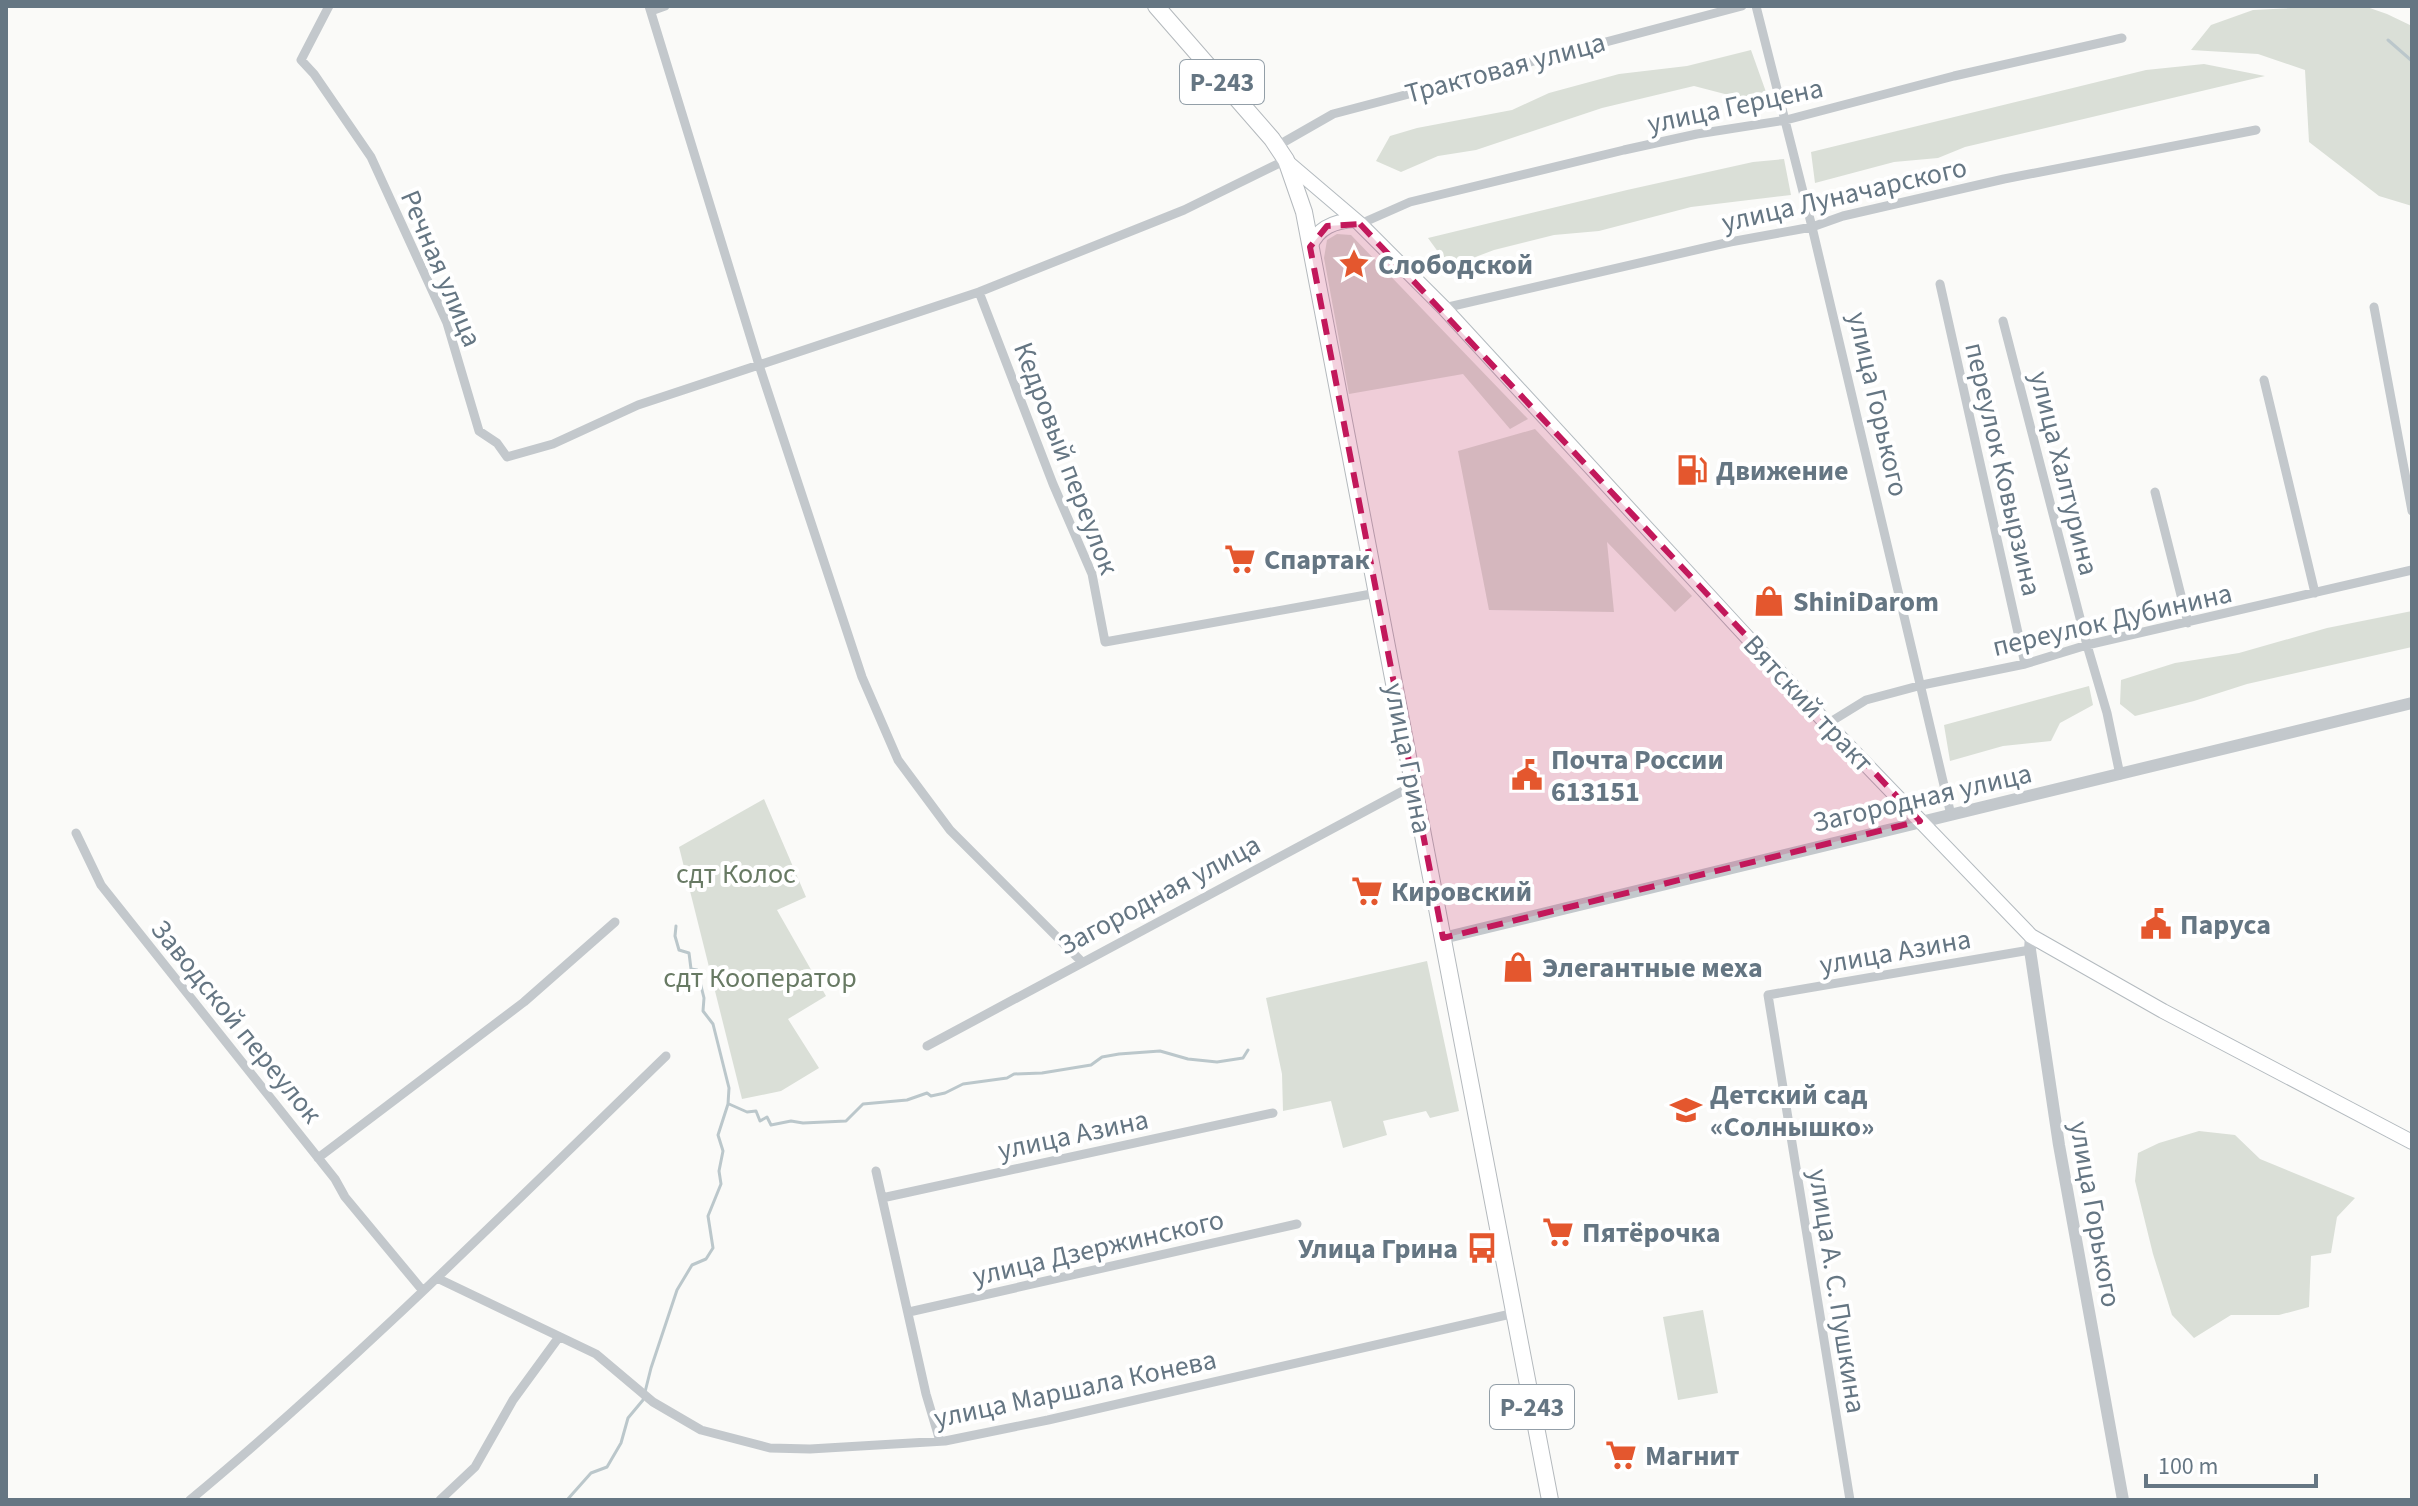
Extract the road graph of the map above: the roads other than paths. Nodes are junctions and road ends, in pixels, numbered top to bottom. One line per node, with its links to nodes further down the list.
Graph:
1 (329, 6): 19 (street, Речная улица)
2 (665, 6): 6 (street)
3 (1156, 6): 10 (highway, Р-243)
4 (1742, 6): 10 (street, Трактовая улица)
5 (1756, 6): 8 (street, улица Горького)
6 (650, 8): 19 (street)
7 (2122, 38): 8 (street, улица Герцена)
8 (1786, 120): 11 (street, улица Герцена); 12 (street, улица Горького)
9 (2256, 130): 12 (street, улица Луначарского)
10 (1281, 153): 11 (main road, Вятский тракт); 13 (highway, улица Грина / Р-243); 15 (street)
11 (1358, 222): 13 (main road); 17 (main road, Вятский тракт)
12 (1812, 227): 17 (street, улица Луначарского); 29 (street, улица Горького)
13 (1310, 247): 24 (highway, улица Грина / Р-243)
14 (1940, 284): 28 (street, переулок Ковырзина)
15 (979, 292): 19 (street); 24 (street, Кедровый переулок)
16 (2374, 307): 22 (street)
17 (1444, 308): 31 (main road, Вятский тракт)
18 (2003, 321): 27 (street, улица Халтурина)
19 (759, 365): 40 (street)
20 (2264, 380): 25 (street)
21 (2155, 492): 26 (street)
22 (2412, 511)
23 (2412, 570): 25 (street, переулок Дубинина)
24 (1377, 593): 33 (highway, улица Грина / Р-243)
25 (2315, 593): 26 (street, переулок Дубинина)
26 (2188, 623): 27 (street, переулок Дубинина)
27 (2087, 645): 28 (street, переулок Дубинина); 32 (street, улица Халтурина)
28 (2025, 664): 29 (street, переулок Дубинина)
29 (1922, 685): 31 (street, переулок Дубинина); 34 (street, улица Горького)
30 (2412, 703): 32 (street, Загородная улица)
31 (1827, 724): 35 (main road, Вятский тракт)
32 (2120, 775): 34 (street, Загородная улица)
33 (1414, 785): 38 (highway, улица Грина / Р-243); 40 (street, Загородная улица)
34 (1951, 815): 35 (street, Загородная улица)
35 (1920, 821): 38 (street, Загородная улица); 39 (main road, Вятский тракт)
36 (76, 833): 46 (street, Заводской переулок)
37 (615, 922): 46 (street, Заводской переулок)
38 (1443, 938): 53 (highway, улица Грина / Р-243)
39 (2031, 943): 41 (street, улица Азина); 45 (main road, Вятский тракт); 60 (street, улица Горького)
40 (1082, 962): 42 (street, Загородная улица)
41 (1768, 995): 59 (street, улица А. С. Пушкина)
42 (927, 1046)
43 (666, 1056): 50 (street)
44 (1273, 1113): 48 (street, улица Азина)
45 (2412, 1142)
46 (318, 1158): 51 (street)
47 (876, 1171): 48 (street)
48 (882, 1198): 52 (street)
49 (1297, 1224): 52 (street, улица Дзержинского)
50 (437, 1278): 51 (street); 54 (street, улица Маршала Конева)
51 (423, 1291): 56 (street)
52 (909, 1312): 55 (street)
53 (1515, 1313): 55 (street, улица Маршала Конева); 58 (highway, улица Грина / Р-243)
54 (559, 1337): 55 (street, улица Маршала Конева); 57 (street)
55 (940, 1441)
56 (190, 1500)
57 (440, 1500)
58 (1550, 1500)
59 (1850, 1500)
60 (2123, 1500)

